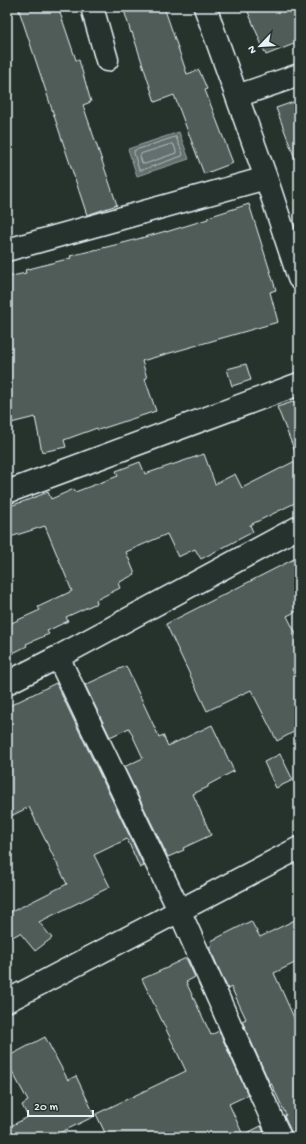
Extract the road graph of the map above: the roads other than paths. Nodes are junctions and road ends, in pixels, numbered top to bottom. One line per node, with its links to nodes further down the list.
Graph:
1 (92, 7): 3 (street)
2 (205, 7): 5 (street)
3 (107, 60)
4 (299, 75): 5 (street)
5 (237, 96): 6 (street)
6 (266, 178): 7 (street); 8 (street)
7 (7, 250)
8 (299, 278)
9 (299, 384): 10 (street)
10 (7, 492)
11 (299, 527): 12 (street)
12 (58, 657): 13 (street); 15 (street)
13 (7, 683)
14 (299, 848): 15 (street)
15 (179, 910): 16 (street); 17 (street)
16 (7, 1001)
17 (280, 1137)

